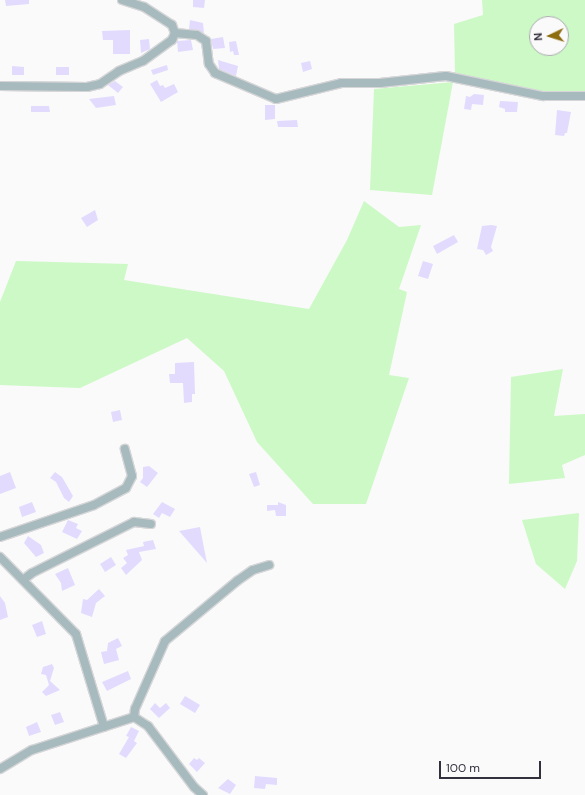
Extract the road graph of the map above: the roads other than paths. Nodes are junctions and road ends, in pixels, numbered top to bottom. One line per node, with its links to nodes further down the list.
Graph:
1 (122, 0): 2 (street)
2 (175, 33): 3 (street); 4 (street)
3 (0, 86)
4 (585, 96)
5 (125, 449): 7 (street)
6 (150, 524): 10 (street)
7 (0, 537)
8 (0, 557): 10 (street)
9 (269, 565): 11 (street)
10 (23, 580): 12 (street)
11 (134, 717): 12 (street); 14 (street)
12 (104, 727): 13 (street)
13 (0, 770)
14 (203, 795)

